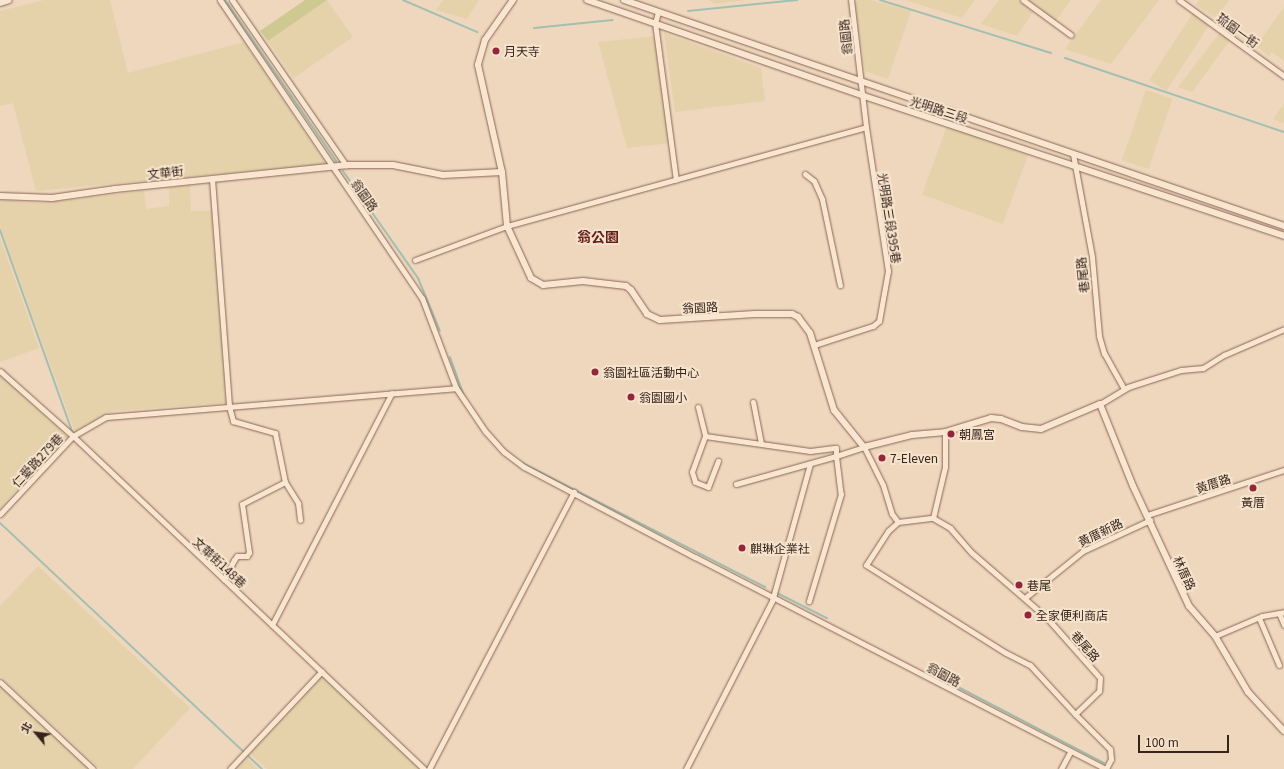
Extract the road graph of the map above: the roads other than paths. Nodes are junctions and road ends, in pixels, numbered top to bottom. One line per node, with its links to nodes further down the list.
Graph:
1 (9, 0): 10 (street)
2 (220, 0): 21 (street)
3 (232, 0): 19 (street)
4 (513, 0): 22 (street, 翁園路)
5 (587, 0): 12 (street, 光明路三段)
6 (624, 0): 11 (street, 光明路三段)
7 (851, 0): 15 (street, 翁園路)
8 (1023, 0): 13 (street)
9 (1179, 0): 14 (street, 琉園一街)
10 (0, 3)
11 (658, 12): 12 (street); 15 (street, 光明路三段)
12 (655, 23): 16 (street, 光明路三段); 25 (street)
13 (1071, 35)
14 (1284, 76)
15 (861, 81): 16 (street, 翁園路); 18 (street, 光明路三段)
16 (864, 96): 17 (street, 光明路三段395巷); 20 (street, 光明路三段)
17 (866, 127): 25 (street); 33 (street, 光明路三段395巷)
18 (1073, 154): 20 (street, 巷尾路); 28 (street, 光明路三段)
19 (346, 165): 21 (street, 翁園路); 22 (street, 翁園路)
20 (1076, 166): 29 (street, 光明路三段); 36 (street, 巷尾路)
21 (332, 168): 24 (street, 文華街); 35 (street, 翁園路)
22 (502, 172): 27 (street, 翁園路)
23 (805, 174): 31 (street)
24 (212, 179): 26 (street, 文華街); 40 (street)
25 (676, 180): 27 (street)
26 (0, 196)
27 (506, 226): 30 (street); 33 (street, 翁園路)
28 (1284, 226)
29 (1284, 236)
30 (415, 260)
31 (840, 285)
32 (1284, 329): 36 (street)
33 (814, 345): 46 (street, 翁園路)
34 (0, 371): 43 (street, 文華街148巷)
35 (456, 388): 37 (street); 53 (street, 翁園路)
36 (1124, 389): 39 (street)
37 (392, 393): 40 (street); 65 (street)
38 (753, 402): 45 (street)
39 (1100, 404): 42 (street); 56 (street, 林厝路)
40 (229, 406): 43 (street); 51 (street)
41 (698, 407): 44 (street)
42 (945, 432): 46 (street); 55 (street)
43 (71, 435): 54 (street, 仁愛路279巷); 59 (street, 文華街148巷)
44 (705, 436): 45 (street); 48 (street)
45 (760, 443): 47 (street)
46 (864, 447): 47 (street); 58 (street, 翁園路)
47 (836, 456): 49 (street); 62 (street)
48 (718, 461)
49 (810, 464): 52 (street); 60 (street)
50 (1284, 470): 56 (street, 黃厝路)
51 (285, 482): 57 (street); 59 (street)
52 (736, 484)
53 (574, 492): 60 (street, 翁園路); 77 (street)
54 (0, 514)
55 (933, 518): 58 (street); 61 (street, 巷尾路)
56 (1149, 518): 61 (street, 黃厝新路); 67 (street, 林厝路)
57 (300, 520)
58 (898, 522): 71 (street)
59 (224, 580): 65 (street, 文華街148巷)
60 (772, 596): 73 (street, 翁園路); 78 (street)
61 (1026, 598): 71 (street, 巷尾路)
62 (809, 601)
63 (1282, 613): 64 (street); 66 (street)
64 (1258, 618): 67 (street); 68 (street)
65 (272, 625): 69 (street, 文華街148巷)
66 (1284, 625)
67 (1215, 636): 72 (street, 林厝路)
68 (1279, 665)
69 (322, 671): 75 (street); 76 (street, 文華街148巷)
70 (0, 682): 74 (street)
71 (1075, 714): 80 (street)
72 (1284, 731)
73 (1070, 752): 79 (street); 80 (street, 翁園路)
74 (93, 769)
75 (230, 769)
76 (424, 769)
77 (429, 769)
78 (686, 769)
79 (1061, 769)
80 (1106, 769)

